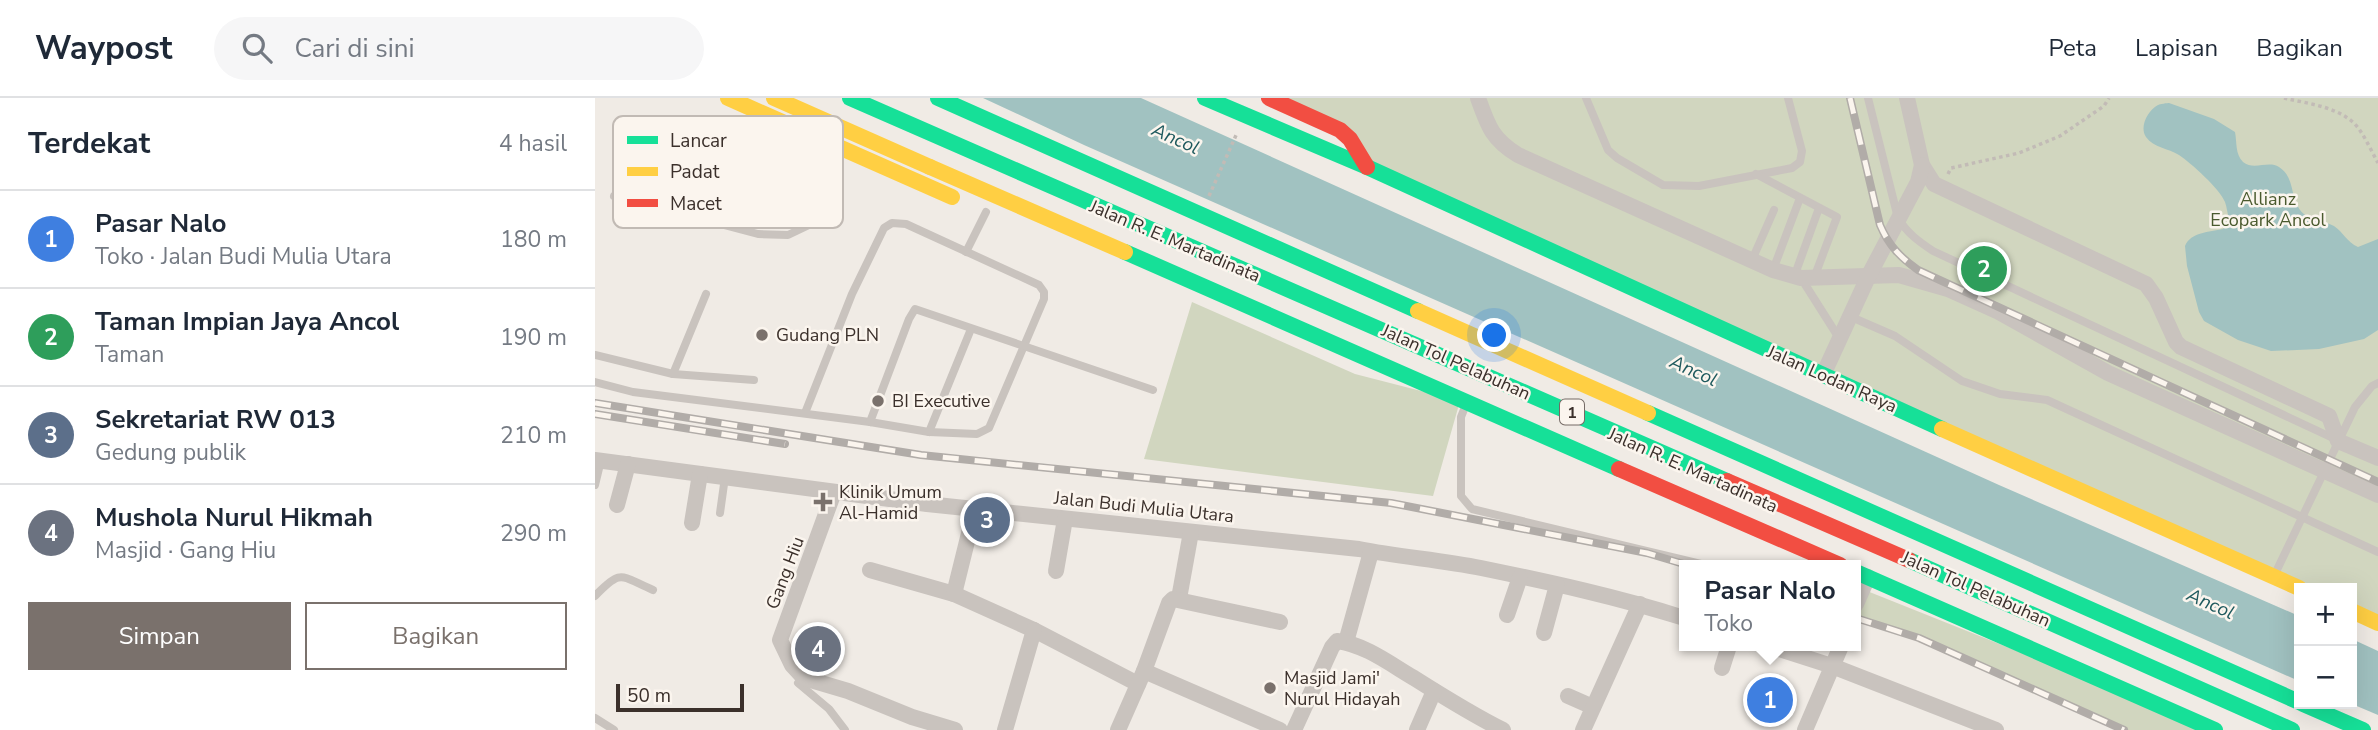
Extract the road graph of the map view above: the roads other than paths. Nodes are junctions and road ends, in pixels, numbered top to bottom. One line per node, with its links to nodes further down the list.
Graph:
1 (728, 98): 14 (main road)
2 (774, 98): 16 (main road, Jalan R. E. Martadinata / 1, bridge)
3 (794, 98): 15 (main road)
4 (840, 98): 118 (main road, Jalan R. E. Martadinata / 1)
5 (850, 98): 119 (main road, Jalan Tol Pelabuhan / 1, bridge)
6 (939, 98): 101 (main road, Jalan Tol Pelabuhan / 1, bridge)
7 (1205, 98): 20 (main road, Jalan Lodan Raya)
8 (1478, 98): 30 (street)
9 (1586, 98): 21 (lane)
10 (1788, 98): 21 (lane)
11 (1868, 98): 26 (lane)
12 (1907, 98): 19 (street)
13 (1285, 101): 20 (main road)
14 (772, 116)
15 (791, 116)
16 (815, 116)
17 (843, 129): 47 (main road, Jalan R. E. Martadinata / 1, bridge)
18 (843, 148): 24 (main road)
19 (1922, 164): 26 (street); 51 (street)
20 (1367, 167): 41 (main road, Jalan Lodan Raya)
21 (1756, 174): 22 (lane)
22 (1800, 198): 23 (lane); 31 (lane)
23 (1819, 208): 33 (lane); 33 (lane)
24 (981, 210): 29 (lane)
25 (1774, 210): 30 (lane)
26 (1898, 218): 32 (street); 51 (lane)
27 (735, 228): 28 (lane)
28 (803, 228)
29 (966, 252): 38 (lane); 48 (lane)
30 (1752, 260): 31 (street)
31 (1773, 270): 33 (street)
32 (1869, 275): 33 (street); 35 (street); 55 (street)
33 (1803, 278): 37 (lane)
34 (706, 294): 40 (lane)
35 (1849, 316): 37 (street); 64 (lane)
36 (971, 329): 38 (lane); 49 (lane); 50 (lane)
37 (1839, 338): 41 (street)
38 (1024, 348): 46 (lane); 50 (lane)
39 (595, 355): 40 (lane)
40 (673, 374): 43 (lane)
41 (1823, 375): 76 (main road, Jalan Lodan Raya)
42 (1369, 378): 47 (main road)
43 (754, 380)
44 (595, 382): 48 (lane)
45 (2376, 386): 51 (lane)
46 (1153, 390)
47 (1463, 402): 70 (lane); 71 (main road, Jalan R. E. Martadinata / 1)
48 (805, 413): 49 (lane)
49 (870, 422): 50 (lane)
50 (929, 432)
51 (2338, 440): 52 (street); 55 (lane)
52 (2378, 458)
53 (598, 460): 54 (street, Jalan Budi Mulia Utara); 58 (lane)
54 (628, 464): 56 (street, Jalan Budi Mulia Utara); 61 (street)
55 (2324, 470): 60 (street); 64 (lane)
56 (700, 474): 57 (street, Jalan Budi Mulia Utara); 66 (street)
57 (725, 477): 59 (street, Jalan Budi Mulia Utara); 63 (lane)
58 (595, 485)
59 (834, 492): 62 (street, Jalan Budi Mulia Utara); 107 (street, Gang Hiu)
60 (2378, 495)
61 (617, 505)
62 (975, 509): 65 (street, Jalan Budi Mulia Utara); 81 (street)
63 (720, 513)
64 (2302, 518): 69 (lane); 76 (lane)
65 (1065, 519): 67 (street, Jalan Budi Mulia Utara); 73 (street)
66 (692, 523)
67 (1191, 532): 68 (street, Jalan Budi Mulia Utara); 80 (street)
68 (1371, 551): 75 (street, Jalan Budi Mulia Utara); 91 (street)
69 (2378, 552)
70 (1684, 560)
71 (1828, 560)
72 (870, 570): 81 (street)
73 (1056, 571)
74 (1862, 575): 117 (main road)
75 (1520, 577): 77 (street, Jalan Budi Mulia Utara); 85 (street)
76 (2273, 577): 78 (main road, Jalan Lodan Raya)
77 (1557, 585): 83 (street, Jalan Budi Mulia Utara); 90 (street)
78 (2294, 587)
79 (653, 590): 82 (lane)
80 (1180, 593)
81 (954, 594): 89 (street)
82 (595, 596)
83 (1640, 604): 86 (street, Jalan Budi Mulia Utara); 102 (street)
84 (2357, 613): 88 (main road)
85 (1507, 615)
86 (1679, 616)
87 (1280, 622): 97 (street)
88 (2378, 623)
89 (1034, 630): 97 (street); 108 (street)
90 (1544, 633)
91 (1346, 642): 99 (street); 111 (street)
92 (1727, 651): 96 (street)
93 (1786, 651): 95 (street)
94 (1838, 651): 95 (street)
95 (1832, 666): 115 (street); 116 (street)
96 (1722, 668)
97 (1141, 678): 109 (street); 110 (street)
98 (798, 683): 106 (lane)
99 (1434, 691): 112 (street); 113 (street)
100 (1568, 696): 102 (street)
101 (2294, 700)
102 (1593, 707): 114 (street)
103 (2315, 709): 120 (main road, Jalan Tol Pelabuhan / 1)
104 (595, 718): 105 (lane)
105 (614, 730)
106 (845, 730)
107 (955, 730)
108 (1005, 730)
109 (1118, 730)
110 (1280, 730)
111 (1294, 730)
112 (1417, 730)
113 (1503, 730)
114 (1583, 730)
115 (1805, 730)
116 (1996, 730)
117 (2215, 730)
118 (2275, 730)
119 (2292, 730)
120 (2363, 730)

